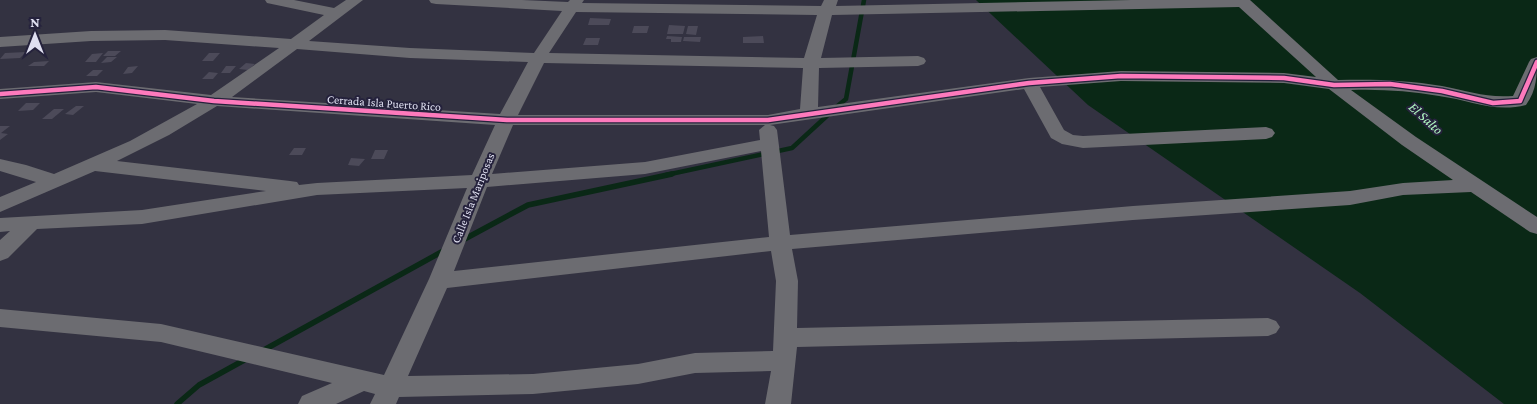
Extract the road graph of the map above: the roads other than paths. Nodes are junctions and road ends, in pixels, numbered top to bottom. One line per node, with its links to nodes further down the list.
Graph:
1 (272, 0): 7 (street)
2 (356, 0): 7 (street)
3 (436, 0): 5 (street)
4 (1243, 1): 6 (street); 15 (street)
5 (574, 3): 6 (street); 10 (street, Calle Isla Mariposas)
6 (829, 5): 13 (street)
7 (336, 13): 9 (street)
8 (0, 42): 9 (street)
9 (292, 46): 10 (street); 17 (street)
10 (538, 58): 13 (street); 19 (street, Calle Isla Mariposas)
11 (918, 61): 13 (street)
12 (1537, 62): 15 (street, Cerrada Isla Puerto Rico)
13 (810, 63): 18 (street)
14 (1029, 83): 15 (street, Cerrada Isla Puerto Rico); 18 (street, Cerrada Isla Puerto Rico); 21 (street)
15 (1334, 85): 27 (street)
16 (0, 94): 17 (street, Cerrada Isla Puerto Rico)
17 (214, 101): 19 (street, Cerrada Isla Puerto Rico); 24 (street)
18 (809, 113): 20 (street, Cerrada Isla Puerto Rico)
19 (507, 120): 20 (street, Cerrada Isla Puerto Rico); 26 (street, Calle Isla Mariposas)
20 (768, 120): 22 (street)
21 (1266, 133)
22 (768, 144): 26 (street); 33 (street)
23 (0, 165): 25 (street)
24 (92, 165): 25 (street); 28 (street)
25 (53, 181): 29 (street)
26 (478, 181): 28 (street); 35 (street, Calle Isla Mariposas)
27 (1474, 185): 32 (street); 33 (street)
28 (317, 190): 30 (street)
29 (0, 205)
30 (32, 222): 31 (street); 34 (street)
31 (0, 225)
32 (1537, 227)
33 (780, 243): 35 (street); 38 (street)
34 (0, 253)
35 (439, 281): 41 (street, Calle Isla Mariposas)
36 (0, 318): 40 (street)
37 (1268, 327): 38 (street)
38 (786, 338): 39 (street)
39 (784, 362): 41 (street); 43 (street)
40 (363, 380): 41 (street); 42 (street)
41 (387, 396)
42 (311, 404)
43 (778, 404)

